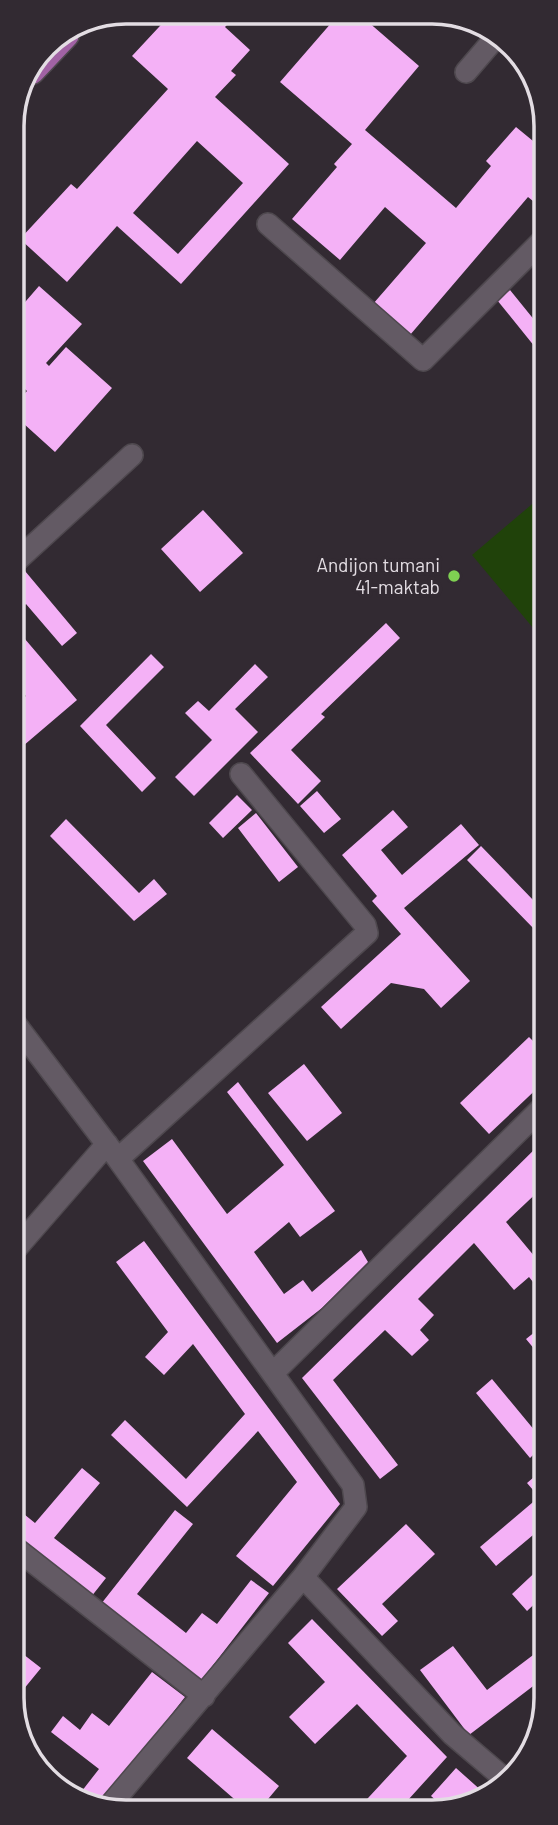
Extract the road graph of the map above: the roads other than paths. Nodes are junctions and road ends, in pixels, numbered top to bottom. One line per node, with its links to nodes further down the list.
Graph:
1 (490, 44): 2 (street)
2 (466, 72)
3 (268, 224): 4 (street)
4 (534, 249)
5 (132, 455): 6 (street)
6 (25, 553)
7 (241, 774): 10 (street)
8 (25, 1038): 10 (street)
9 (533, 1116): 12 (street)
10 (112, 1152): 11 (street); 12 (street)
11 (25, 1240)
12 (273, 1373): 14 (street)
13 (25, 1556): 15 (street)
14 (303, 1577): 15 (street); 16 (street)
15 (204, 1696): 17 (street)
16 (499, 1774)
17 (116, 1799)

